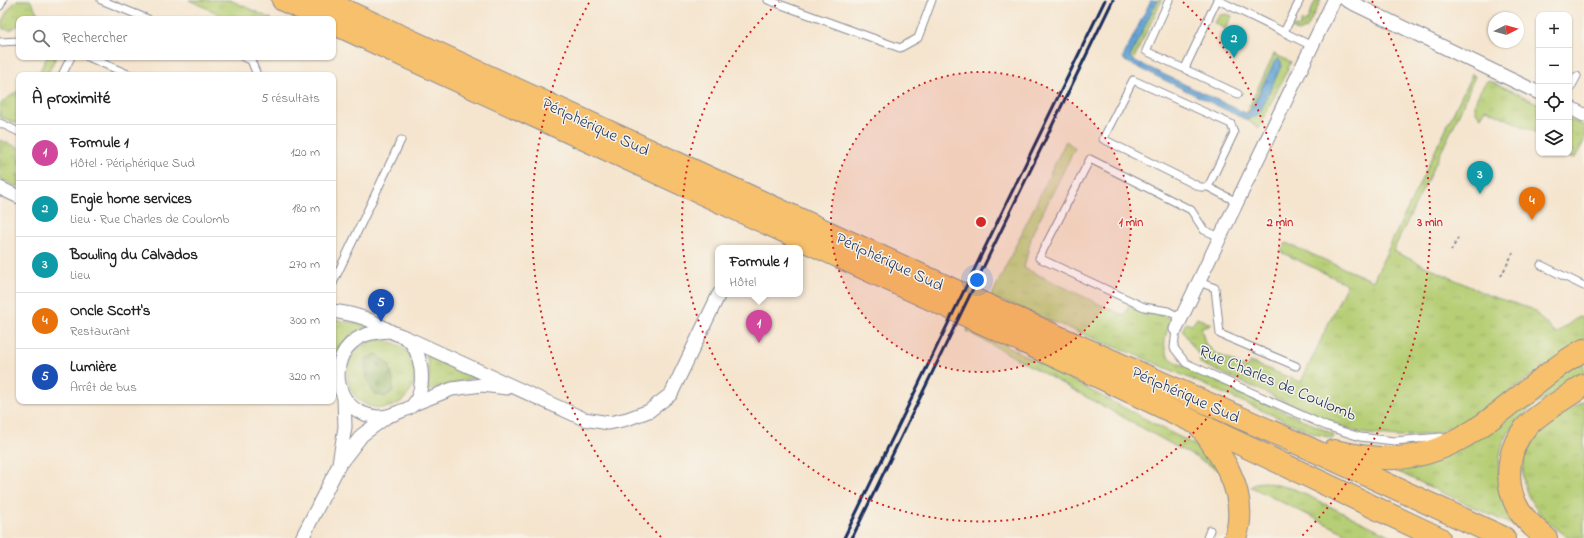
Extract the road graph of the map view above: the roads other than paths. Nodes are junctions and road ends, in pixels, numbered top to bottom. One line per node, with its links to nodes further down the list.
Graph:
1 (3, 0): 12 (lane)
2 (101, 0): 13 (lane)
3 (283, 0): 14 (highway)
4 (322, 0): 61 (highway, Périphérique Sud)
5 (768, 0): 6 (lane)
6 (932, 0)
7 (1169, 0): 23 (lane)
8 (1218, 0): 16 (lane); 23 (lane)
9 (1300, 0): 16 (lane)
10 (1334, 0): 19 (street, Rue Charles de Coulomb)
11 (1346, 0): 29 (street)
12 (0, 6)
13 (141, 16)
14 (318, 16)
15 (336, 24): 60 (highway, Périphérique Sud)
16 (1284, 32): 19 (lane)
17 (16, 41): 18 (lane)
18 (0, 42)
19 (1312, 46): 39 (street, Rue Charles de Coulomb)
20 (69, 60): 24 (lane)
21 (95, 60): 25 (lane)
22 (251, 60): 26 (lane)
23 (1184, 68): 30 (lane)
24 (63, 72)
25 (123, 72)
26 (256, 72)
27 (1577, 76): 28 (lane)
28 (1572, 85)
29 (1536, 92)
30 (1238, 94)
31 (1572, 109): 32 (street)
32 (1584, 115)
33 (0, 123): 34 (lane)
34 (16, 131)
35 (400, 140): 42 (lane)
36 (1208, 187): 36 (lane); 39 (lane)
37 (0, 188): 38 (street)
38 (16, 196)
39 (1237, 202): 40 (street, Rue Charles de Coulomb)
40 (1220, 237): 43 (street, Rue Charles de Coulomb); 47 (lane)
41 (1541, 265): 44 (lane)
42 (336, 277)
43 (1199, 282): 47 (street, Rue Charles de Coulomb); 51 (lane)
44 (1584, 286)
45 (718, 297): 56 (street)
46 (336, 311): 48 (street)
47 (1179, 323): 53 (lane, Rue Charles de Coulomb)
48 (390, 331): 49 (street); 52 (street)
49 (407, 338): 56 (street); 58 (street)
50 (1584, 350): 53 (highway)
51 (1296, 366)
52 (336, 369)
53 (1548, 374): 61 (highway)
54 (336, 375): 57 (street)
55 (1584, 385): 71 (highway)
56 (522, 390): 58 (street)
57 (344, 398): 59 (street); 62 (street)
58 (414, 404): 59 (street)
59 (385, 418): 62 (street)
60 (1199, 425): 63 (highway, Périphérique Sud); 67 (highway)
61 (1304, 446): 70 (highway, Périphérique Sud)
62 (339, 464): 65 (street)
63 (1392, 517): 68 (highway); 69 (highway, Périphérique Sud)
64 (1210, 530): 66 (lane)
65 (302, 538)
66 (1207, 538)
67 (1235, 538)
68 (1408, 538)
69 (1439, 538)
70 (1504, 538)
71 (1546, 538)

